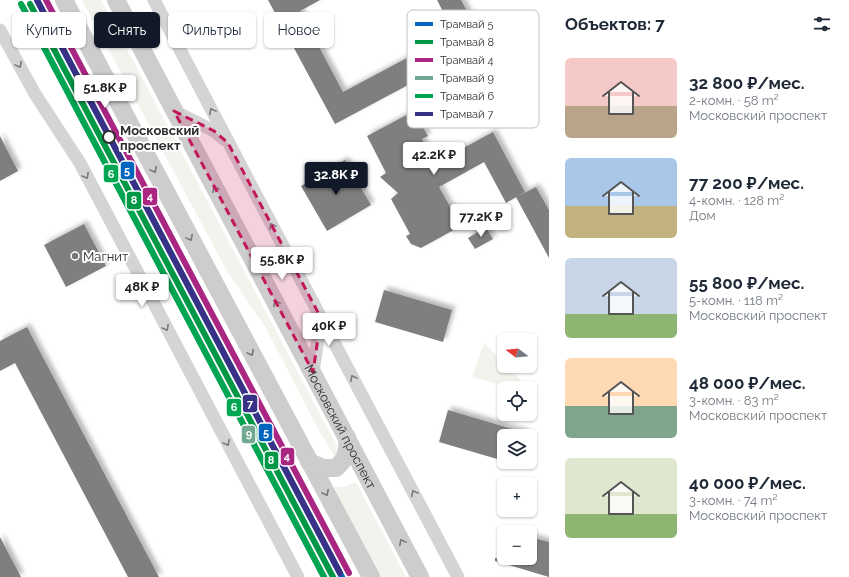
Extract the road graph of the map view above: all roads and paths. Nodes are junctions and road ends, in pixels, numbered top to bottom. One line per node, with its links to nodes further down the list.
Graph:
1 (64, 0): 10 (main road, one-way to 10)
2 (116, 0): 5 (main road, Московский проспект)
3 (154, 0): 6 (street, one-way to 3)
4 (0, 30): 11 (street, one-way to 11)
5 (174, 112): 6 (street); 8 (main road, Московский проспект, one-way to 5)
6 (228, 143): 7 (street, one-way to 6)
7 (321, 318): 8 (street); 14 (street, one-way to 7)
8 (313, 372): 9 (main road, Московский проспект)
9 (347, 437): 10 (main road); 13 (main road, Московский проспект, one-way to 9)
10 (309, 462): 12 (main road, one-way to 12)
11 (298, 577)
12 (371, 577)
13 (420, 577)
14 (458, 577)

